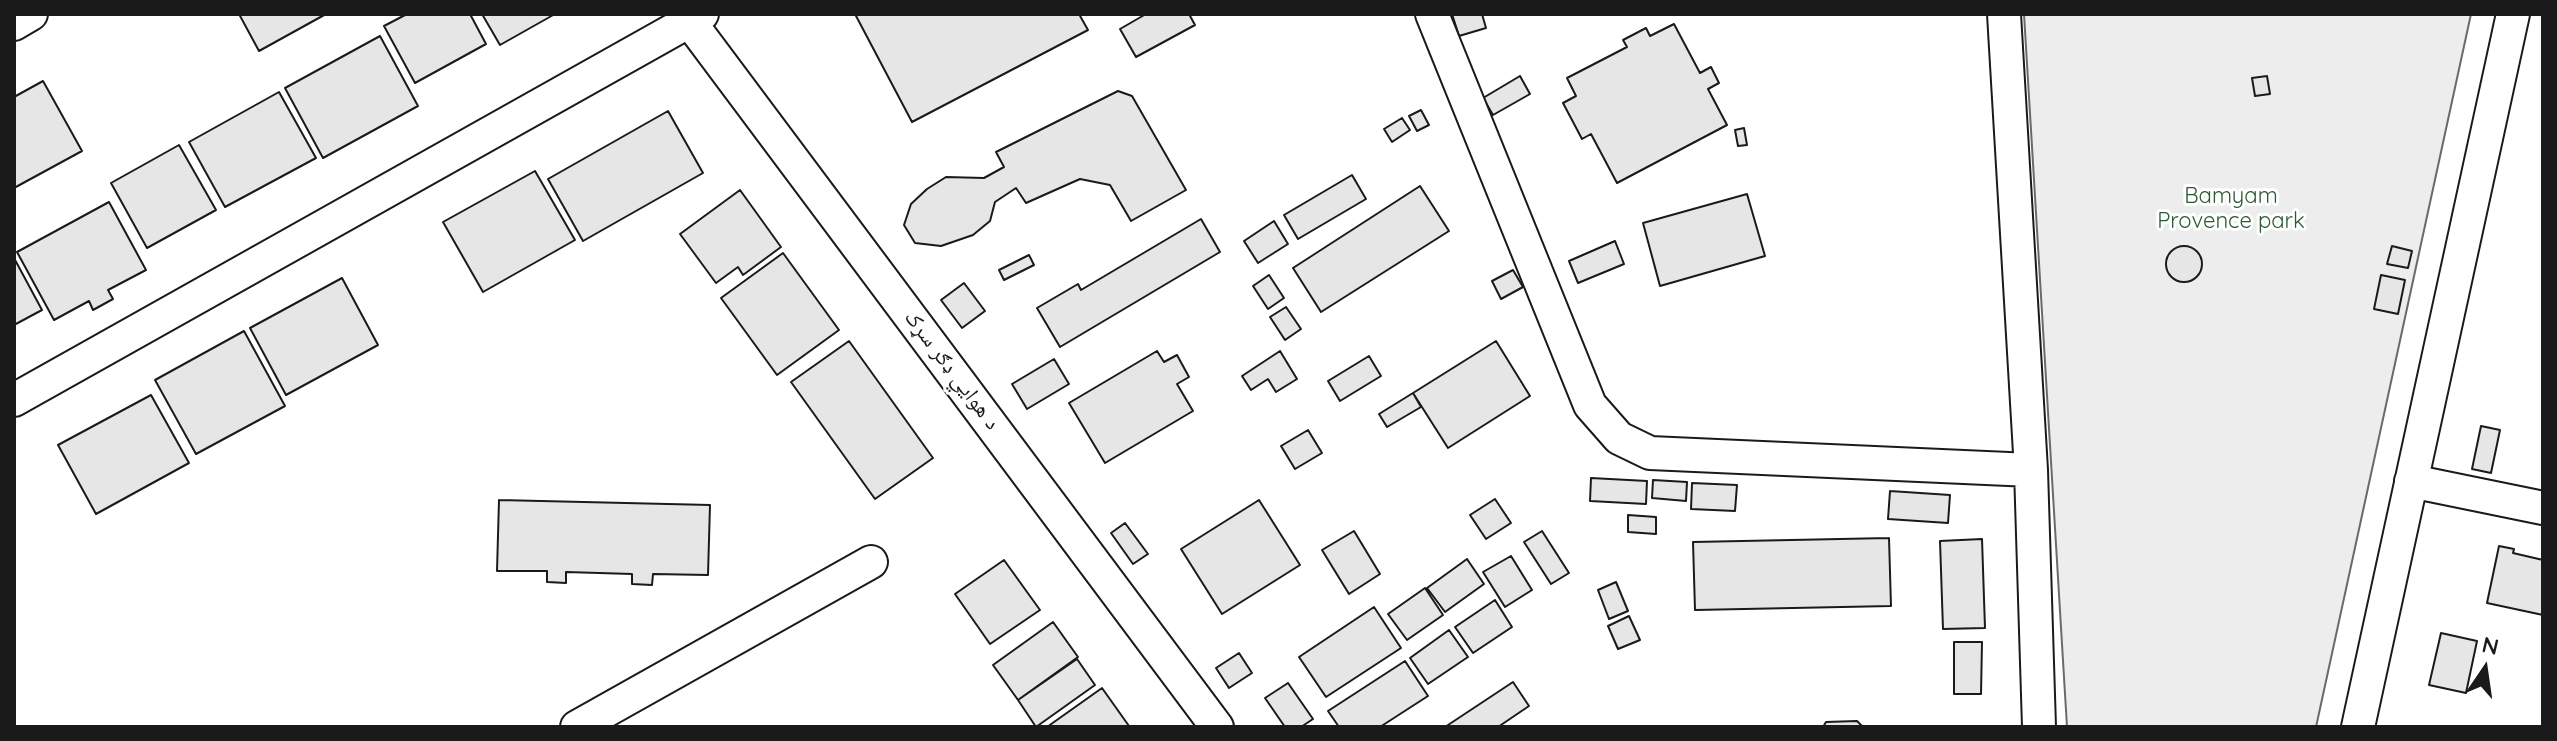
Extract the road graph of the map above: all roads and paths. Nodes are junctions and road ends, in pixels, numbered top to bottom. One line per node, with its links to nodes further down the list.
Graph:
1 (31, 14): 6 (street)
2 (1432, 14): 8 (street)
3 (2004, 14): 8 (street)
4 (2513, 14): 9 (street)
5 (692, 16): 7 (street); 13 (street, د هوايي ډګر سړک)
6 (14, 24)
7 (14, 400)
8 (2031, 470): 14 (street)
9 (2411, 481): 10 (street); 15 (street)
10 (2543, 508)
11 (871, 562): 12 (street)
12 (577, 727)
13 (1217, 727)
14 (2039, 727)
15 (2358, 727)

